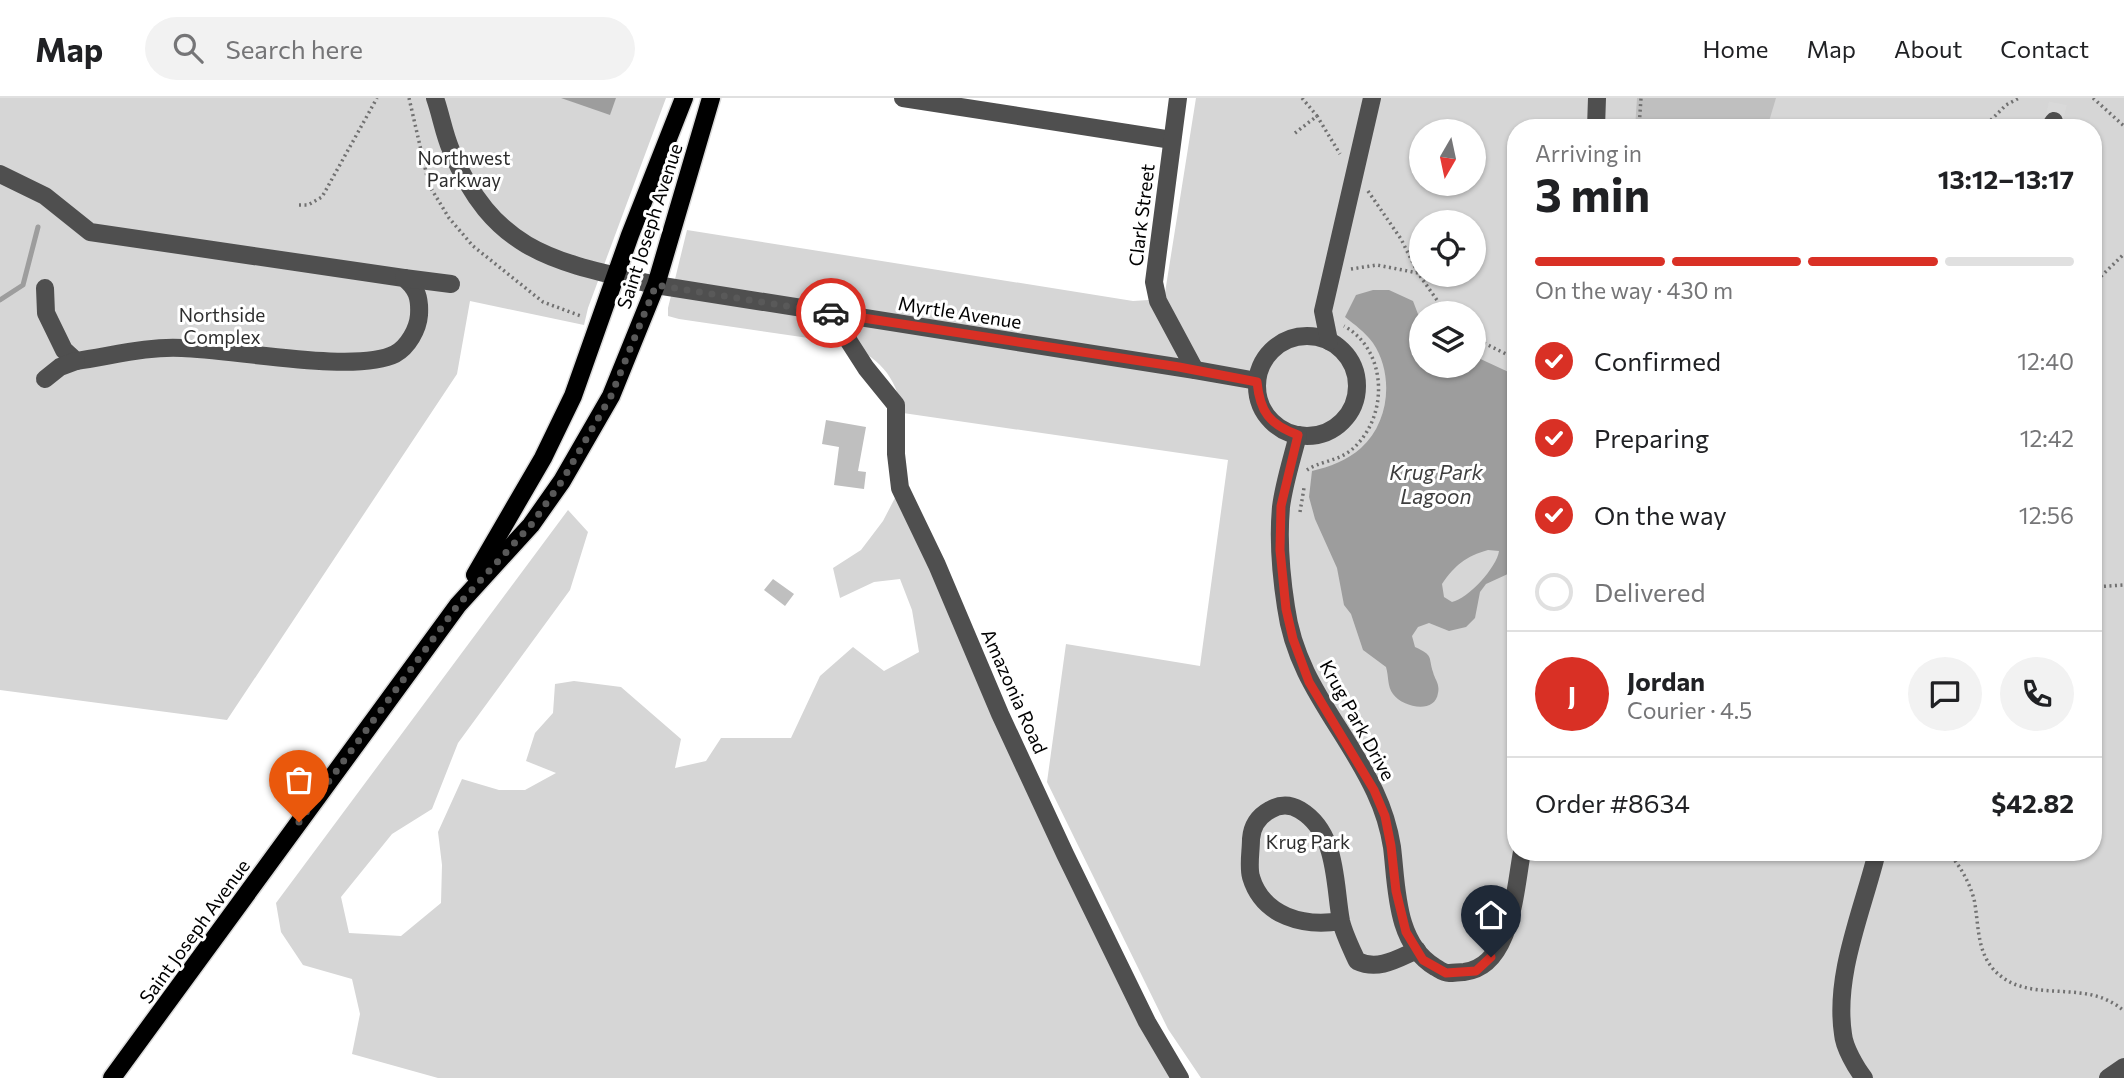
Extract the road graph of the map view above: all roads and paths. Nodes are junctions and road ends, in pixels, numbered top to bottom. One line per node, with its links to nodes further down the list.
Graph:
1 (377, 98): 23 (path)
2 (435, 98): 29 (street)
3 (684, 98): 29 (main road, Saint Joseph Avenue)
4 (711, 98): 32 (main road, Saint Joseph Avenue)
5 (903, 98): 19 (street)
6 (1178, 98): 19 (street, Clark Street)
7 (1302, 98): 13 (path)
8 (1372, 98): 36 (street)
9 (1597, 98): 14 (street)
10 (1641, 98): 15 (path)
11 (2019, 98): 16 (path)
12 (2093, 98): 17 (path)
13 (1317, 116): 18 (path); 20 (path)
14 (1596, 119)
15 (1640, 119)
16 (1992, 119)
17 (2124, 126)
18 (1295, 134)
19 (1172, 140): 40 (street, Clark Street)
20 (1345, 162)
21 (0, 174): 30 (street)
22 (1362, 182): 25 (path)
23 (299, 205)
24 (2124, 254): 28 (path)
25 (1409, 255)
26 (1409, 271): 27 (path)
27 (1342, 274)
28 (2102, 275)
29 (617, 276): 32 (street, Myrtle Avenue); 47 (main road, Saint Joseph Avenue)
30 (404, 278): 31 (street); 39 (street)
31 (451, 284)
32 (656, 285): 34 (street, Myrtle Avenue); 47 (main road, Saint Joseph Avenue)
33 (45, 288): 39 (street)
34 (847, 315): 40 (street, Myrtle Avenue); 56 (street, Amazonia Road)
35 (1339, 323): 44 (path)
36 (1329, 341): 42 (street); 43 (street)
37 (1486, 344): 38 (path)
38 (1507, 354)
39 (76, 362): 41 (street)
40 (1195, 370): 42 (street, Myrtle Avenue)
41 (45, 379)
42 (1257, 382): 43 (street)
43 (1298, 435): 52 (street, Krug Park Drive)
44 (1300, 512)
45 (2102, 585): 46 (path)
46 (2124, 585)
47 (458, 605): 55 (main road, Saint Joseph Avenue)
48 (1521, 861): 52 (street, Krug Park Drive)
49 (1875, 861): 57 (street)
50 (1954, 861): 53 (path)
51 (1342, 921): 51 (street); 52 (street)
52 (1418, 950)
53 (2124, 1011)
54 (2124, 1068): 58 (street)
55 (112, 1078)
56 (1180, 1078)
57 (1864, 1078)
58 (2108, 1078)

